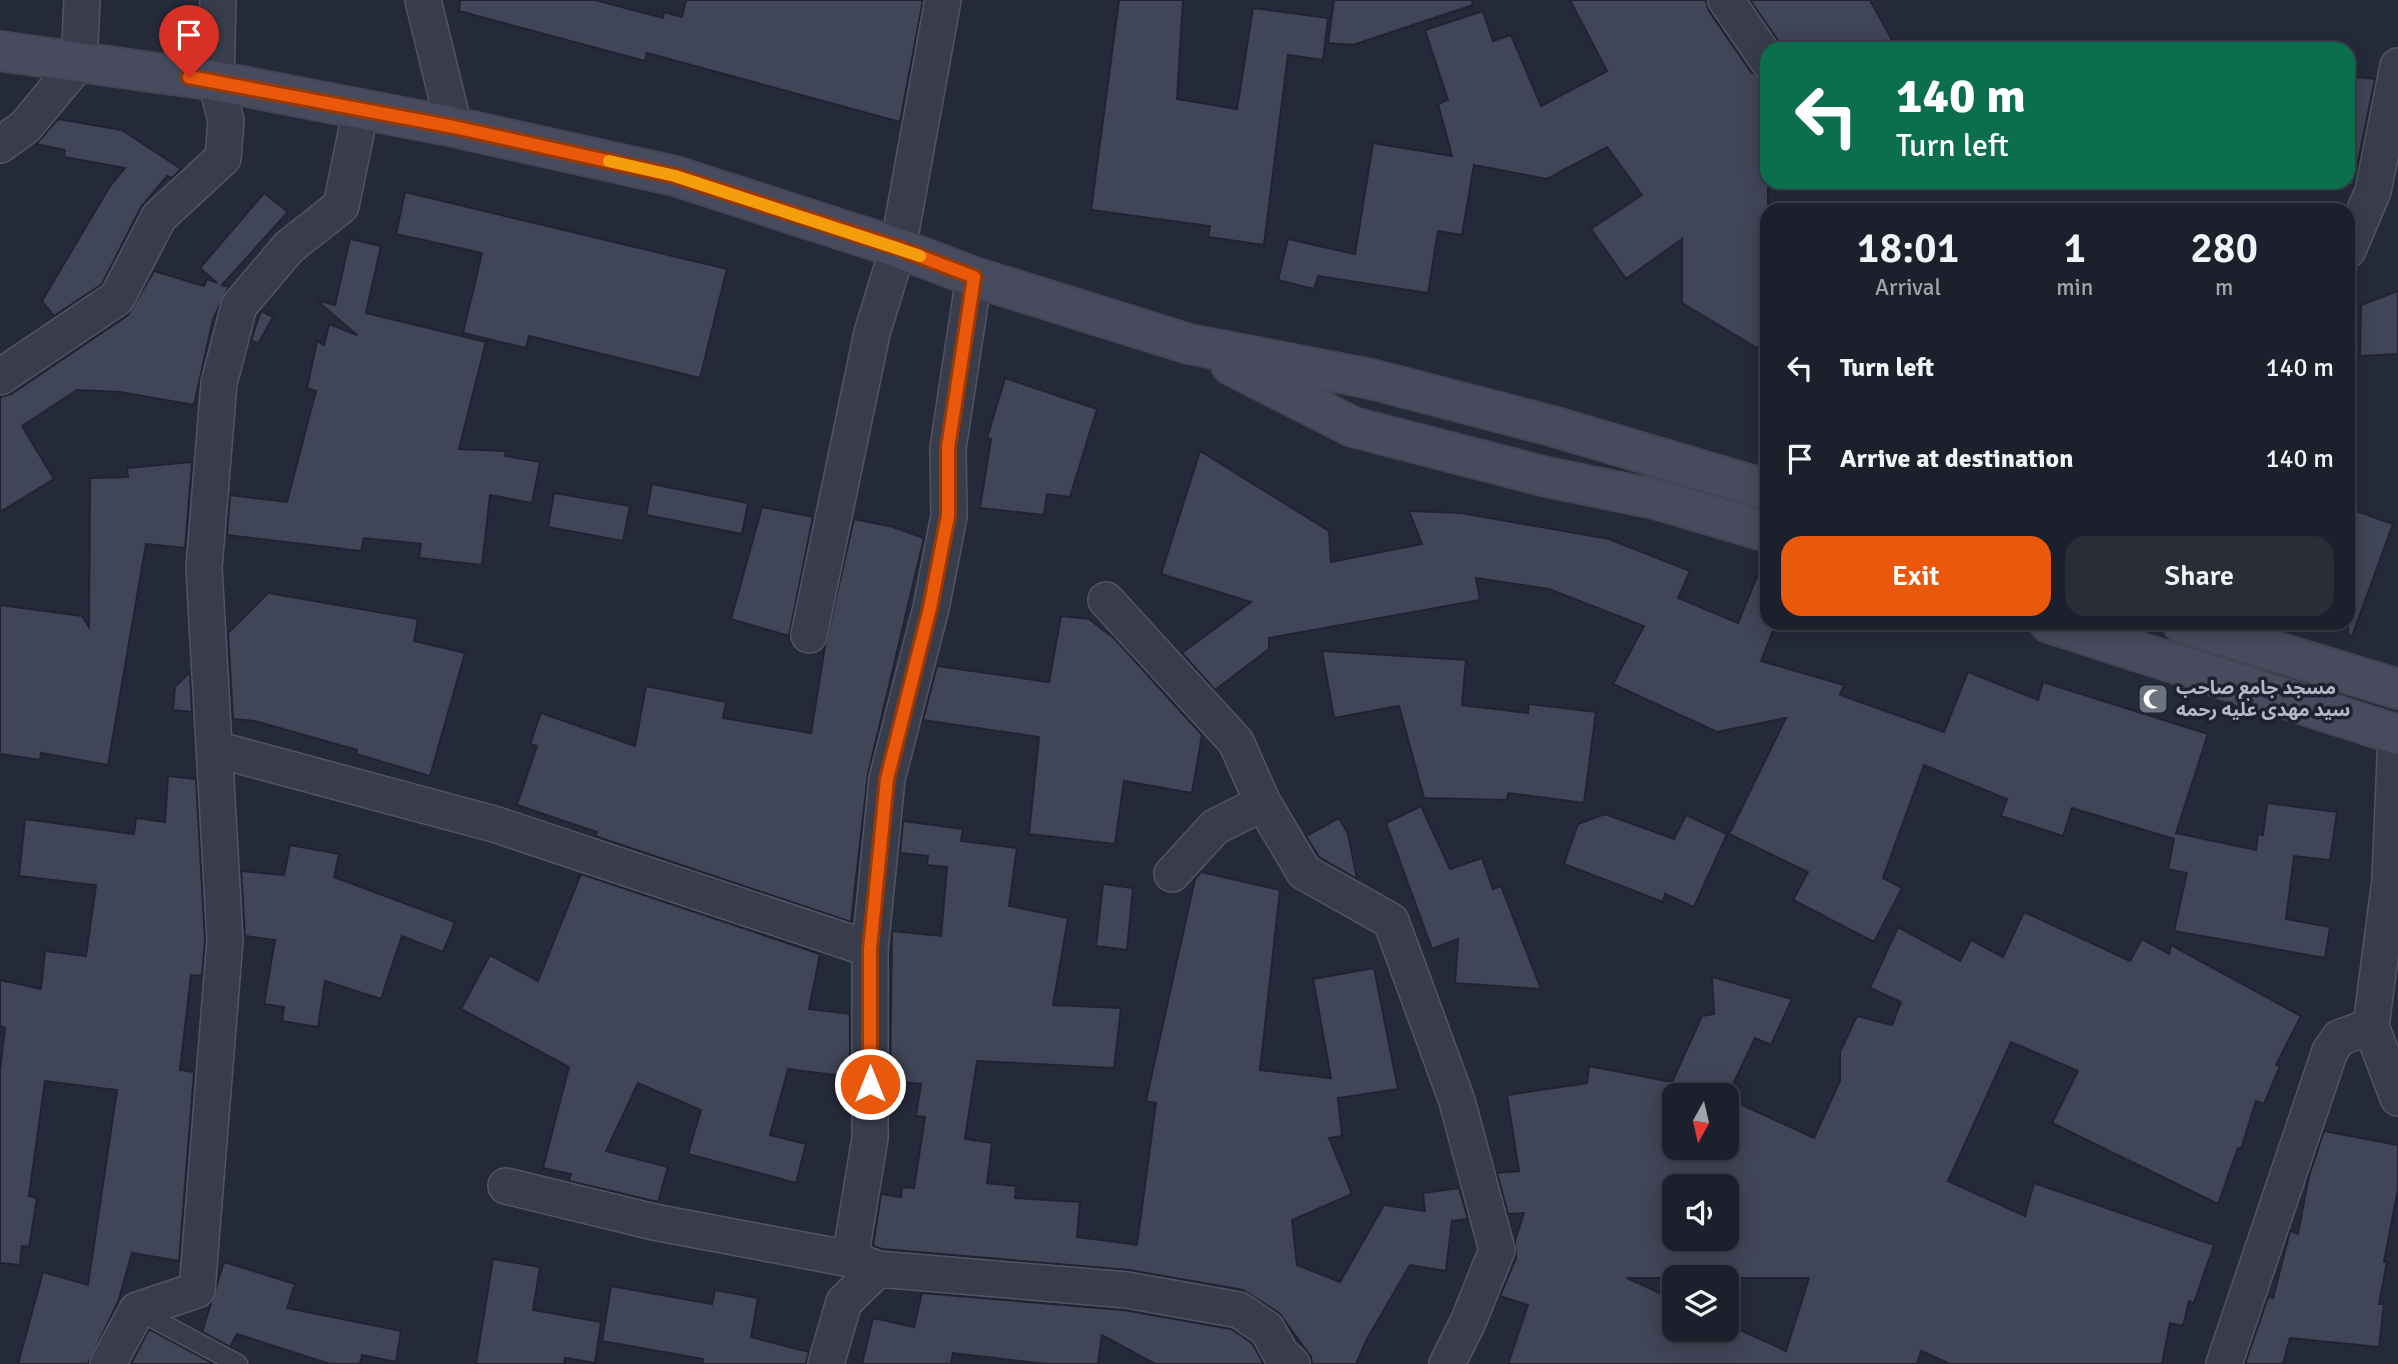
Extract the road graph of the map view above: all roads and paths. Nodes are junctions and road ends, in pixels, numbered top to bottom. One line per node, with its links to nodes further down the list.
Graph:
1 (82, 0): 8 (street)
2 (218, 0): 10 (street)
3 (423, 0): 12 (street)
4 (943, 0): 15 (street)
5 (1726, 0): 6 (street)
6 (1760, 49)
7 (0, 51): 8 (main road)
8 (79, 62): 10 (main road); 13 (street)
9 (2398, 66): 14 (street)
10 (216, 81): 11 (main road); 18 (street)
11 (361, 109): 12 (main road); 27 (street)
12 (454, 127): 15 (main road)
13 (0, 145)
14 (2355, 233)
15 (898, 248): 16 (main road); 24 (street)
16 (974, 277): 17 (main road); 30 (street)
17 (1189, 344): 19 (main road); 20 (main road)
18 (0, 377)
19 (1760, 488)
20 (1760, 530)
21 (1107, 600): 28 (street)
22 (2071, 630): 26 (main road)
23 (2208, 630): 25 (main road)
24 (809, 635)
25 (2398, 690)
26 (2397, 735): 31 (street)
27 (215, 749): 30 (street); 35 (street)
28 (1263, 803): 29 (street); 40 (street)
29 (1172, 874)
30 (870, 949): 34 (street)
31 (2371, 1026): 32 (street); 41 (street)
32 (2398, 1098)
33 (506, 1186): 34 (street)
34 (864, 1264): 38 (street); 39 (street)
35 (137, 1310): 36 (street); 37 (lane)
36 (108, 1364)
37 (238, 1364)
38 (826, 1364)
39 (1292, 1364)
40 (1447, 1364)
41 (2224, 1364)

